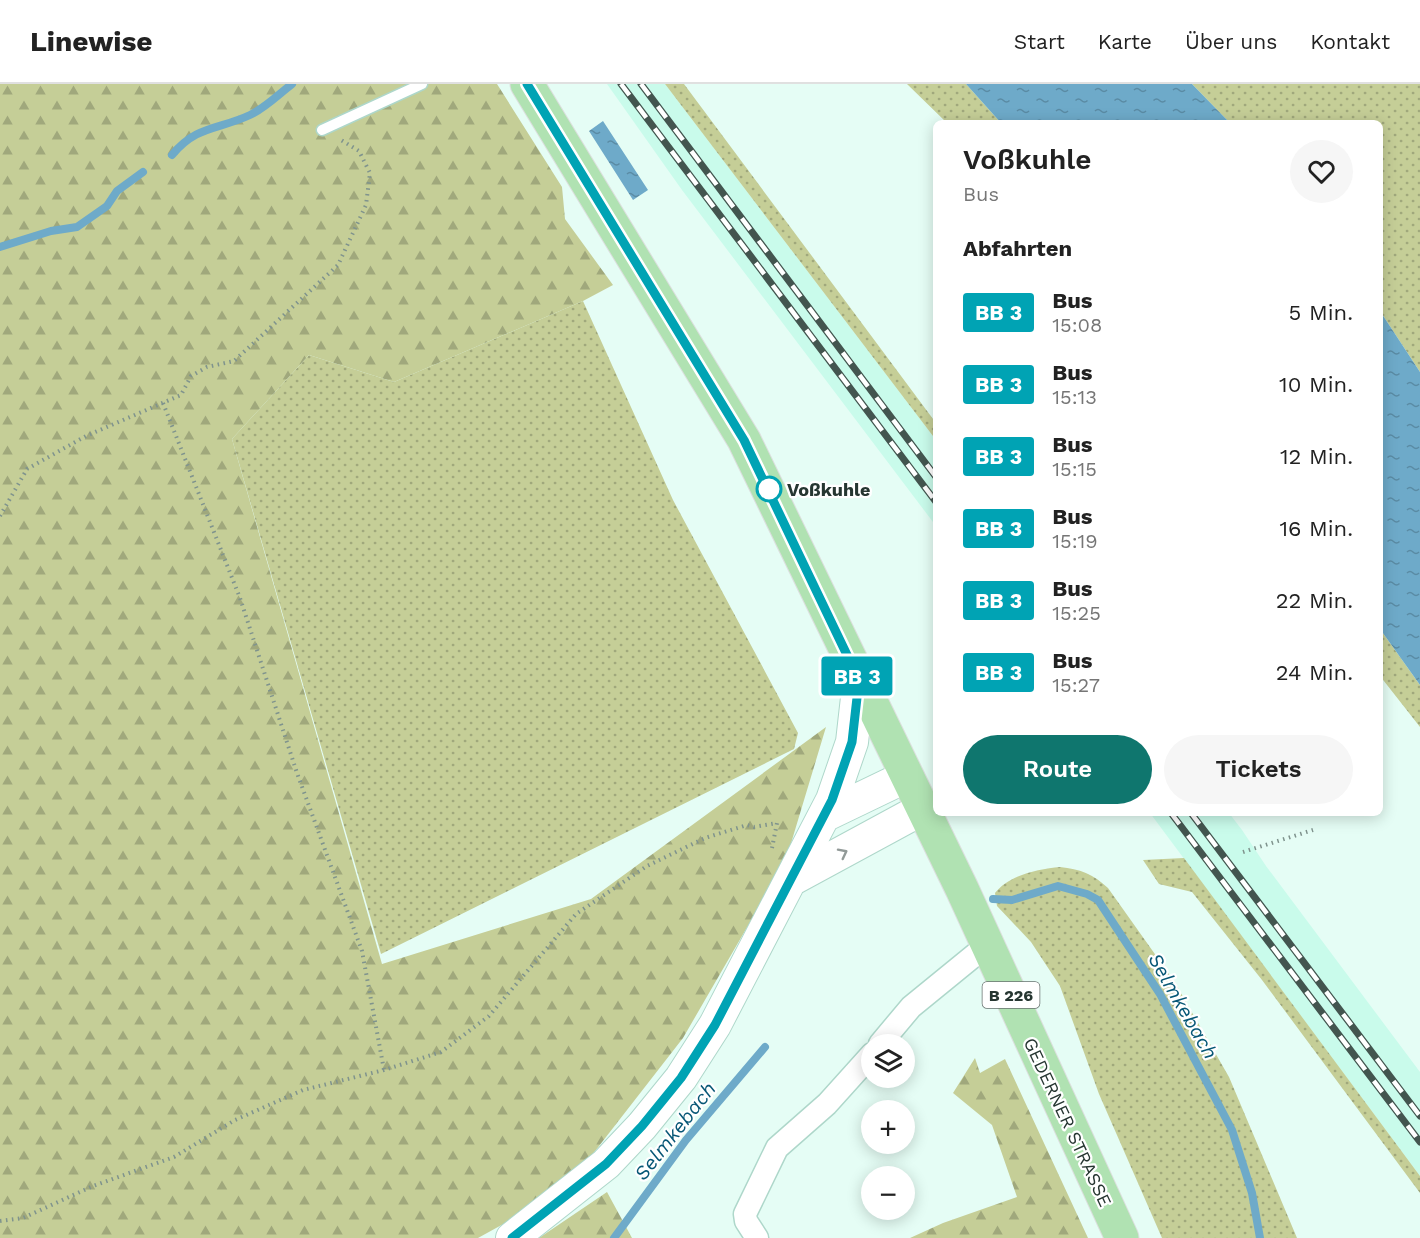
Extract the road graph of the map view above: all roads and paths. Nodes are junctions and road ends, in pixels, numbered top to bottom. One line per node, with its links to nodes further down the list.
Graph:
1 (422, 84): 3 (lane)
2 (527, 84): 6 (main road, GEDERNER STRASSE / B 226)
3 (322, 130): 4 (path)
4 (163, 403): 5 (path); 17 (path)
5 (0, 516)
6 (859, 680): 7 (main road, GEDERNER STRASSE / B 226); 9 (main road)
7 (907, 776): 8 (main road, GEDERNER STRASSE / B 226); 9 (main road)
8 (922, 809): 13 (main road, one-way to 8); 14 (main road, GEDERNER STRASSE / B 226)
9 (826, 815): 13 (main road)
10 (777, 823): 17 (path)
11 (1312, 830): 12 (path)
12 (1243, 852)
13 (791, 880): 19 (main road)
14 (987, 945): 15 (street); 21 (main road, GEDERNER STRASSE / B 226)
15 (888, 1034)
16 (861, 1066): 20 (street)
17 (384, 1070): 18 (path)
18 (0, 1221)
19 (512, 1238)
20 (757, 1238)
21 (1122, 1238)

